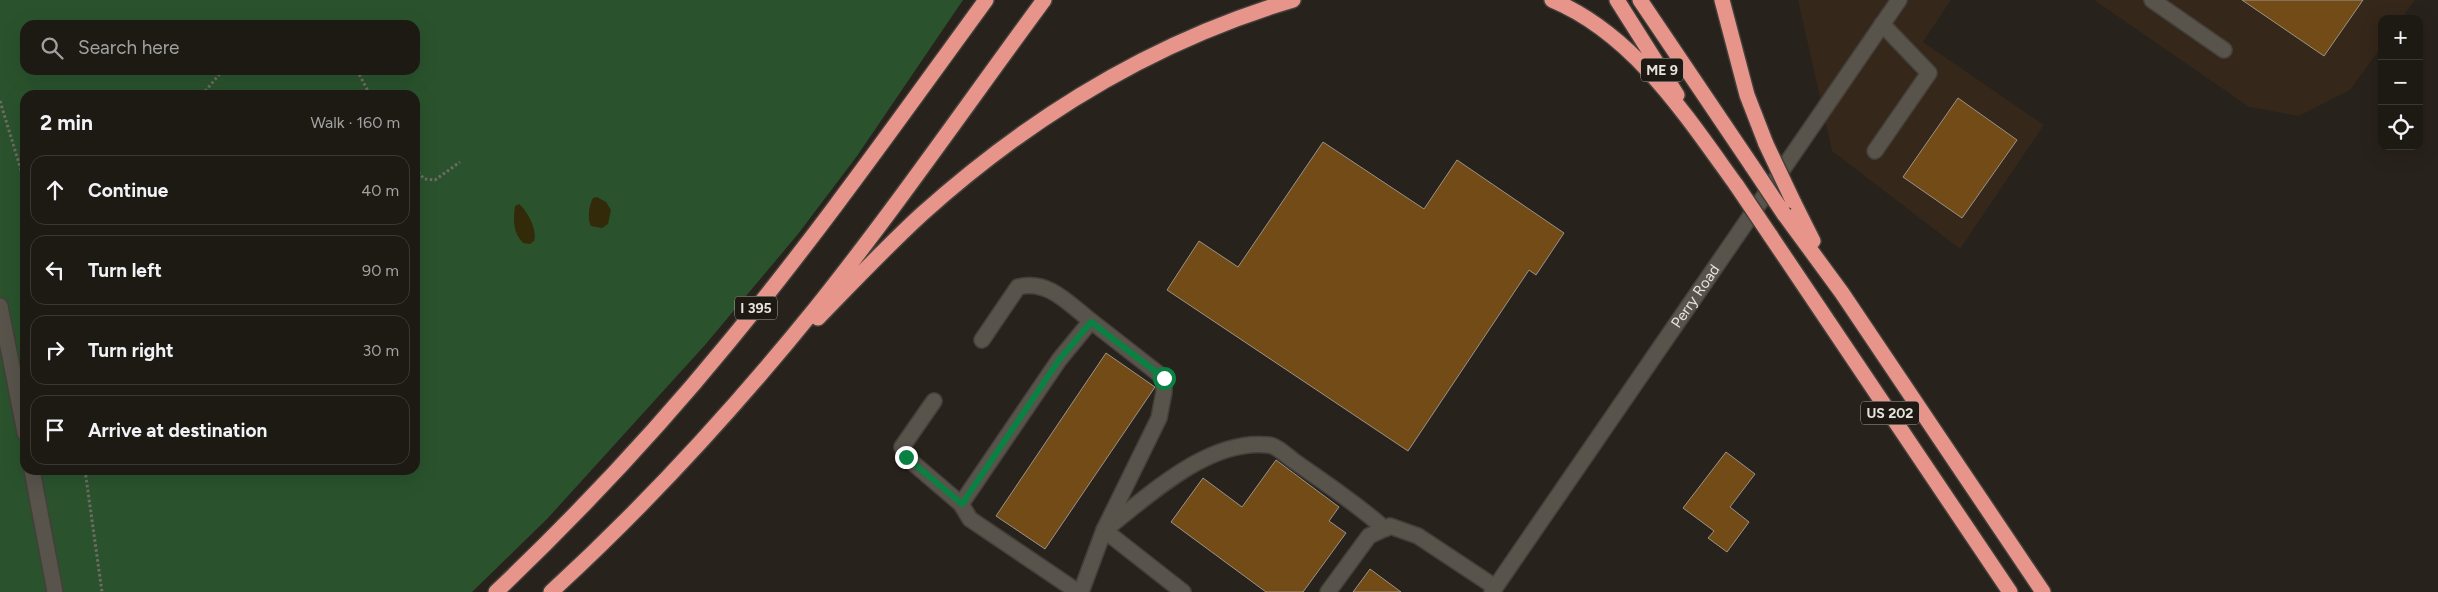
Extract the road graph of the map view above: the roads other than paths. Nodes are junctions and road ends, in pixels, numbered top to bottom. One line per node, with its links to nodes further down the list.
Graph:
1 (986, 0): 27 (highway, I 395)
2 (1044, 0): 19 (highway, I 395)
3 (1293, 0): 19 (highway)
4 (1552, 0): 12 (highway)
5 (1617, 0): 12 (highway, ME 9)
6 (1640, 0): 14 (highway, bridge)
7 (1722, 0): 14 (highway, bridge)
8 (1899, 0): 10 (street, Perry Road)
9 (2152, 0): 11 (street)
10 (1882, 24): 13 (street); 25 (street, Perry Road)
11 (2224, 50)
12 (1705, 141): 32 (highway, US 202, bridge)
13 (1875, 152)
14 (1842, 293): 33 (highway, US 202)
15 (0, 306): 20 (street)
16 (1091, 322): 17 (street); 22 (street); 24 (street)
17 (982, 340)
18 (934, 401): 22 (street)
19 (735, 404): 28 (highway, I 395)
20 (20, 408)
21 (33, 475): 26 (street)
22 (962, 504): 29 (street)
23 (1385, 529): 24 (street); 25 (street); 31 (street)
24 (1104, 530): 29 (street); 30 (street)
25 (1494, 590)
26 (55, 592)
27 (496, 592)
28 (551, 592)
29 (1079, 592)
30 (1183, 592)
31 (1328, 592)
32 (2010, 592)
33 (2042, 592)

